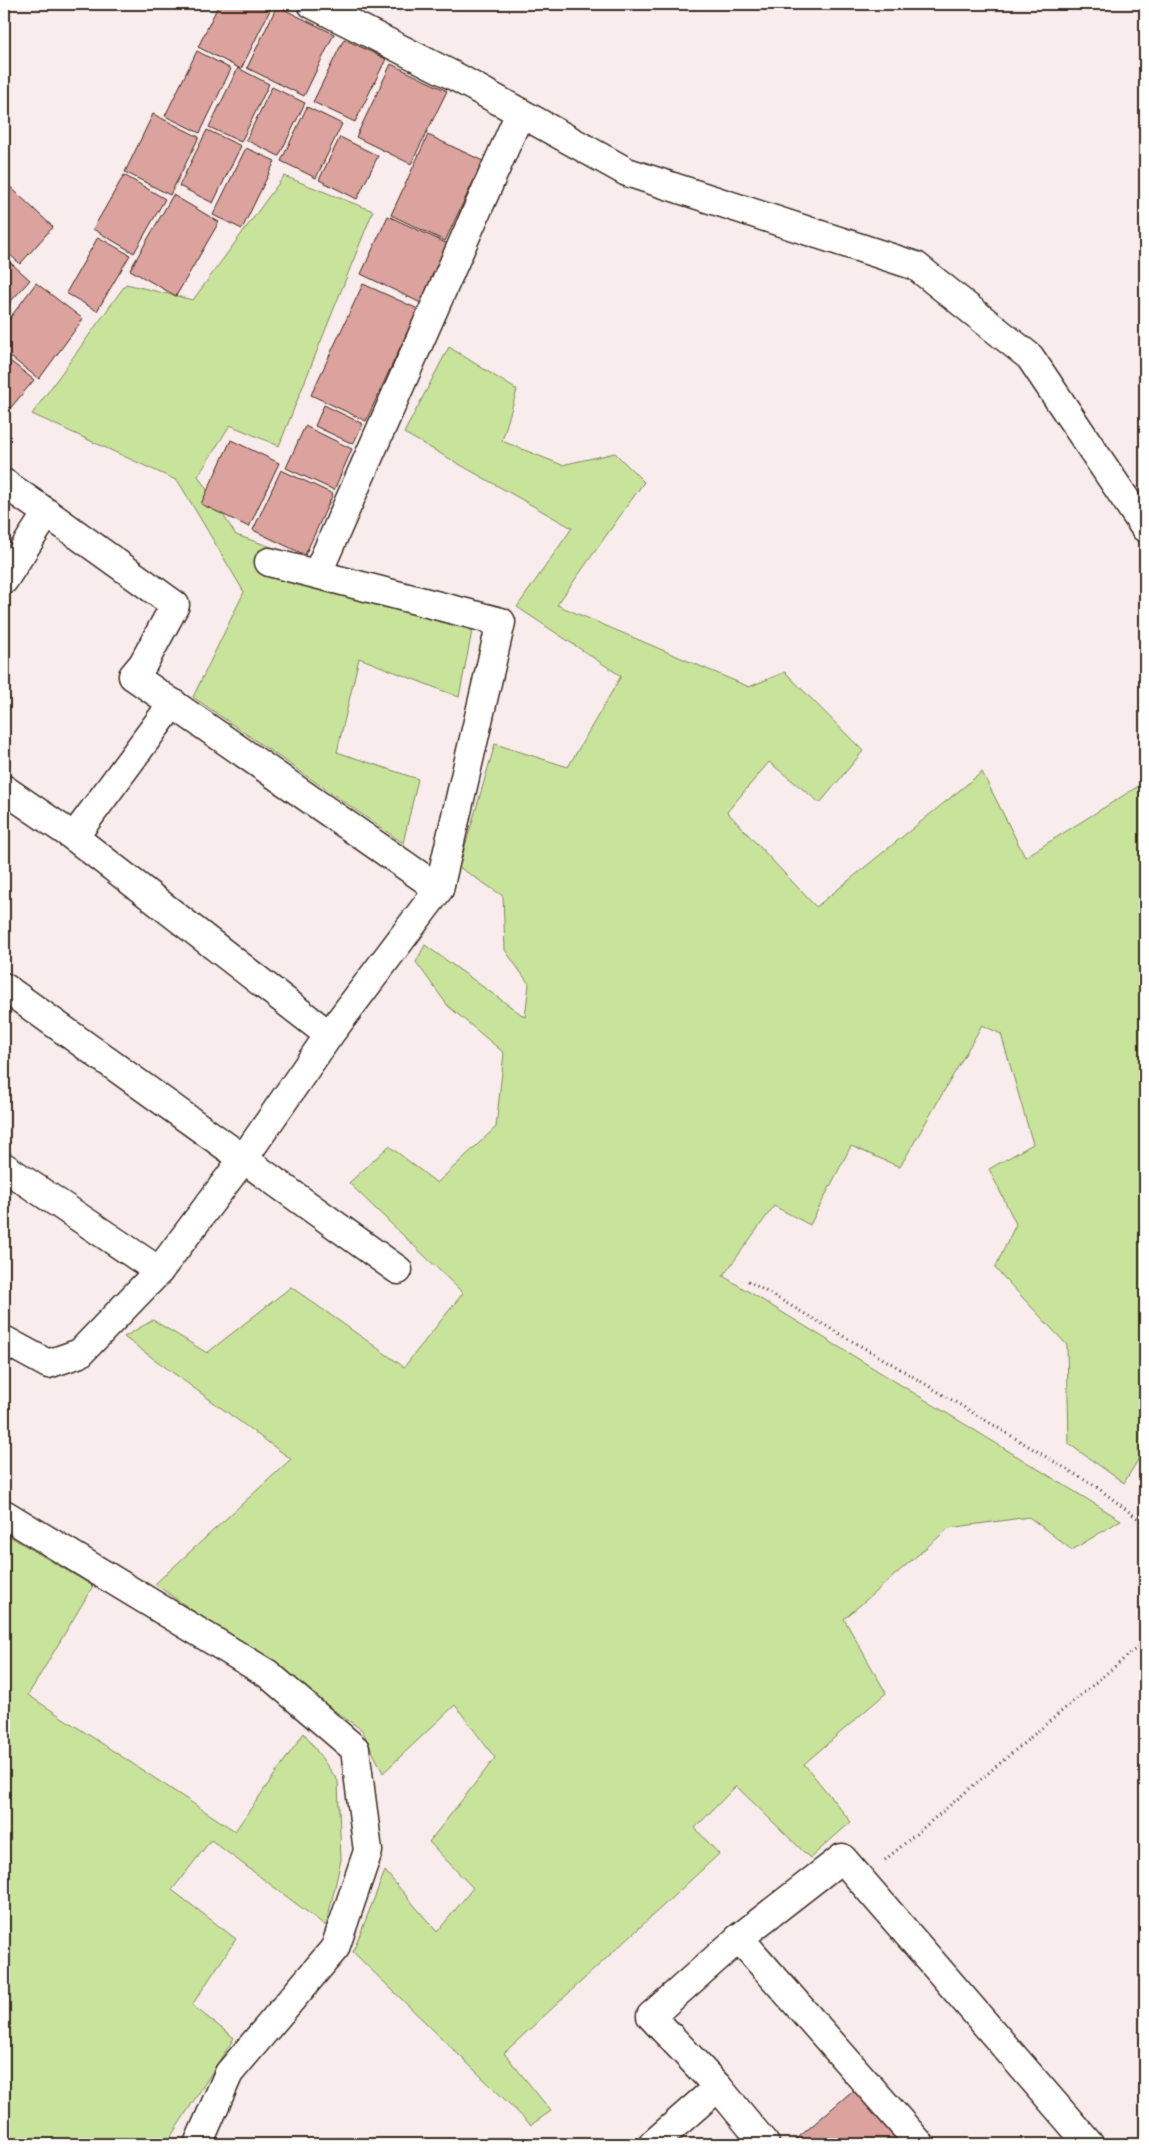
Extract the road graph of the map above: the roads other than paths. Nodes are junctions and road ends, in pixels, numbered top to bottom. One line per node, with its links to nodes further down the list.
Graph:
1 (312, 4): 2 (street)
2 (520, 113): 5 (street); 7 (street)
3 (4, 483): 4 (street)
4 (47, 513): 8 (street); 9 (street)
5 (1145, 528)
6 (269, 562): 12 (street)
7 (322, 563)
8 (4, 580)
9 (173, 703): 11 (street); 12 (street)
10 (4, 789): 11 (street)
11 (74, 837): 14 (street)
12 (439, 889): 14 (street)
13 (4, 987): 15 (street)
14 (329, 1035): 15 (street)
15 (244, 1158): 17 (street); 18 (street)
16 (4, 1167): 18 (street)
17 (398, 1270)
18 (159, 1271): 19 (street)
19 (4, 1340)
20 (4, 1514): 23 (street)
21 (739, 1938): 22 (street); 26 (street); 27 (street)
22 (718, 2087): 24 (street); 25 (street)
23 (198, 2144)
24 (653, 2144)
25 (765, 2144)
26 (920, 2144)
27 (1089, 2144)

